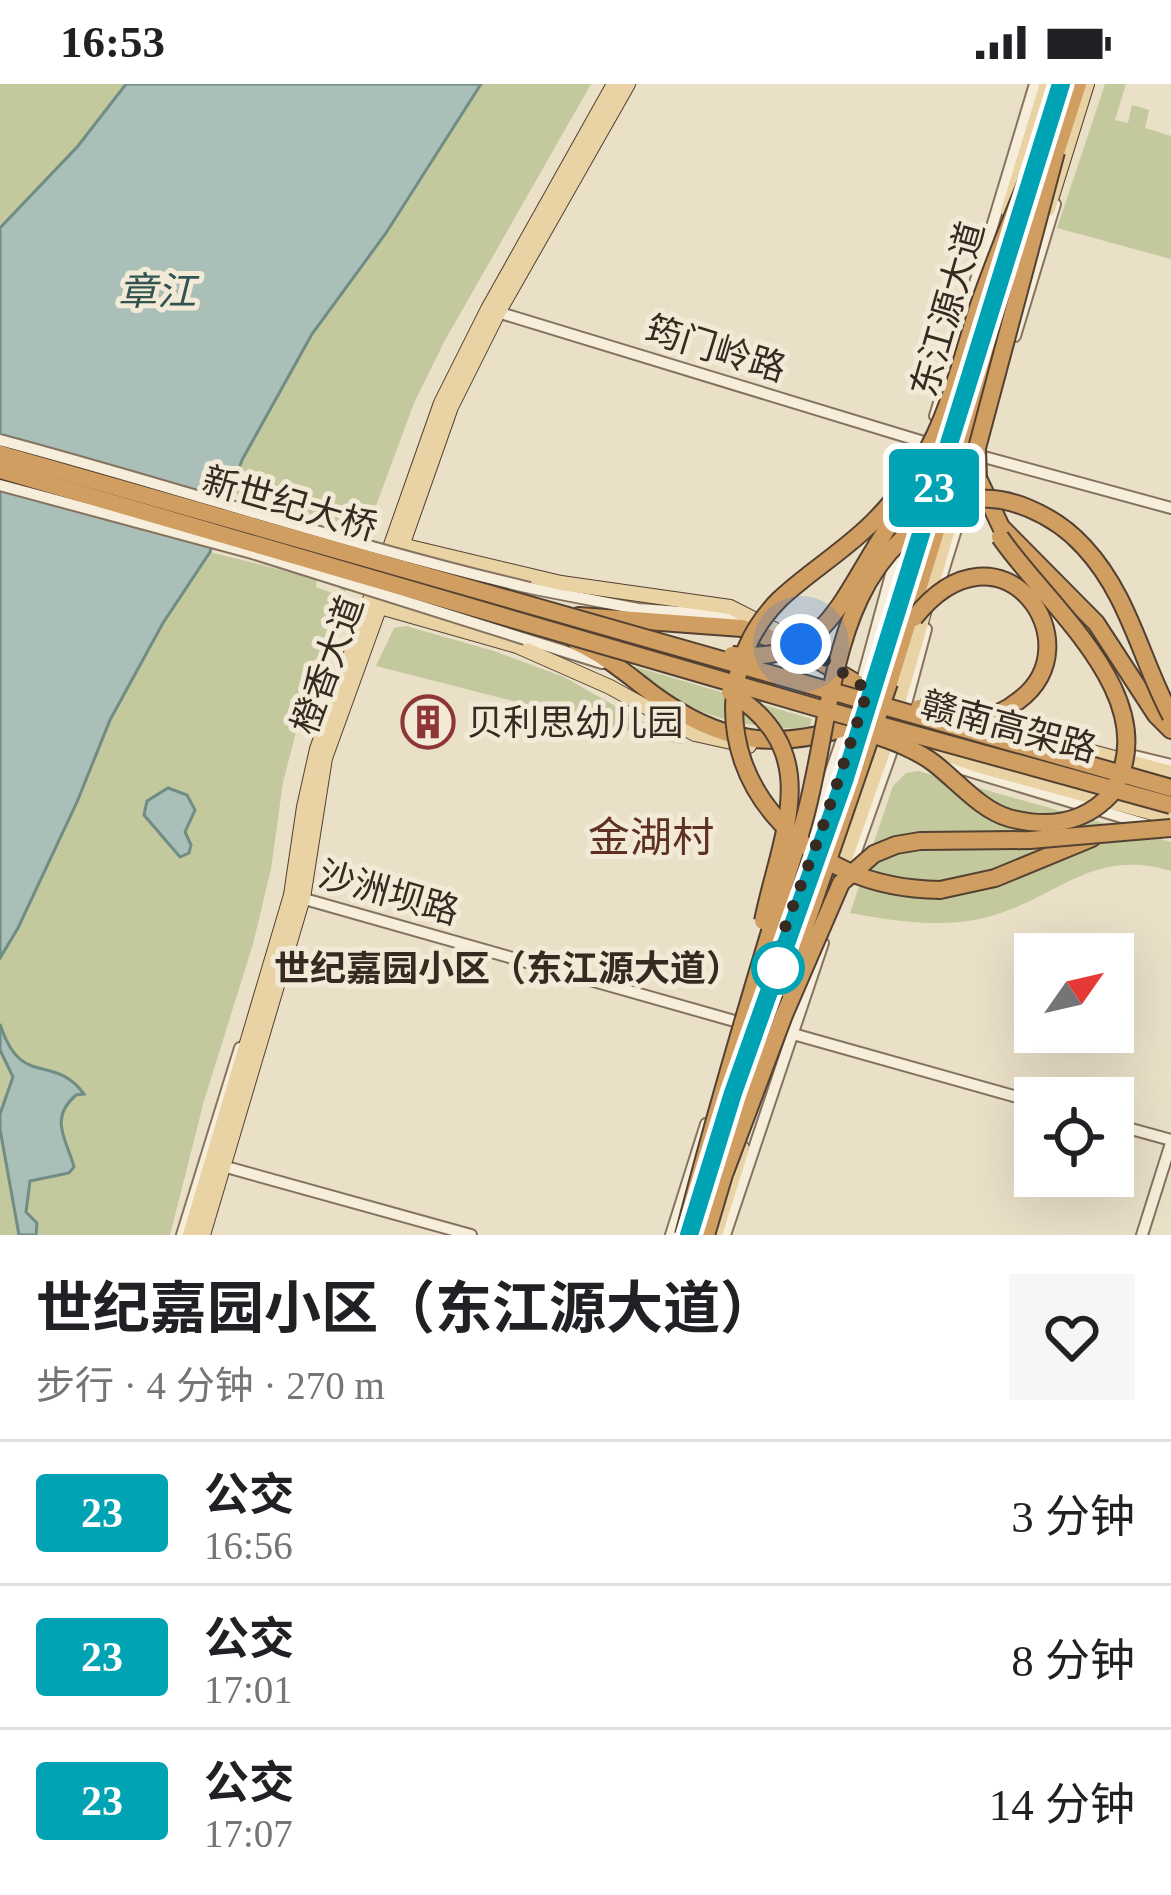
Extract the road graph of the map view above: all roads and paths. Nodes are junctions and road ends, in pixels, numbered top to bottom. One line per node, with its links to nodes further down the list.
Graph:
1 (614, 84): 9 (main road, 橙香大道)
2 (628, 84): 9 (main road, 橙香大道)
3 (1035, 84): 10 (street)
4 (1047, 84): 25 (main road, 东江源大道)
5 (1061, 84): 8 (highway)
6 (1078, 84): 8 (highway)
7 (1090, 84): 13 (main road, 东江源大道)
8 (1049, 148): 10 (highway, bridge); 15 (highway, bridge); 24 (highway, bridge); 51 (highway, bridge)
9 (493, 311): 10 (street, 筠门岭路); 18 (main road, 橙香大道)
10 (931, 439): 20 (highway, bridge); 25 (street); 38 (highway, bridge)
11 (0, 440): 22 (street, bridge)
12 (0, 454): 20 (highway, 新世纪大桥, bridge)
13 (974, 455): 17 (street); 26 (main road, 东江源大道)
14 (0, 470): 20 (highway, 新世纪大桥, bridge)
15 (978, 478): 23 (highway, bridge); 29 (highway, bridge)
16 (0, 485): 32 (street, bridge)
17 (1171, 508)
18 (398, 544): 19 (main road, 橙香大道); 22 (main road)
19 (374, 606): 32 (main road); 39 (main road, 橙香大道)
20 (557, 624): 21 (highway, 赣南高架路, bridge); 23 (highway, 赣南高架路, bridge); 25 (highway); 31 (highway); 41 (highway, bridge)
21 (720, 661): 24 (highway, bridge); 34 (highway, 赣南高架路, bridge)
22 (833, 663): 25 (street)
23 (725, 680): 35 (highway, 赣南高架路, bridge)
24 (889, 683): 47 (highway, bridge)
25 (864, 688): 26 (main road); 28 (main road, 东江源大道)
26 (903, 700): 30 (main road, 东江源大道); 33 (main road)
27 (1171, 716): 41 (highway, bridge)
28 (851, 726): 30 (main road); 31 (main road); 41 (main road, 东江源大道)
29 (1171, 730)
30 (893, 739): 36 (main road); 37 (street); 42 (main road, 东江源大道)
31 (788, 742): 32 (main road)
32 (721, 743)
33 (1171, 769)
34 (1171, 788)
35 (1171, 805)
36 (1171, 818)
37 (1171, 830): 38 (highway, bridge)
38 (1117, 832): 47 (highway, bridge)
39 (297, 897): 40 (main road, 橙香大道); 41 (street, 沙洲坝路); 46 (main road, 橙香大道)
40 (263, 989): 46 (main road, 橙香大道); 48 (street)
41 (743, 1023): 51 (highway, bridge)
42 (787, 1033): 43 (street); 52 (main road, 东江源大道); 53 (street)
43 (1014, 1096)
44 (1134, 1131): 45 (street)
45 (1171, 1142): 54 (street)
46 (216, 1164): 48 (main road, 橙香大道); 49 (main road, 橙香大道); 50 (street)
47 (725, 1172): 52 (highway, bridge)
48 (186, 1235)
49 (202, 1235)
50 (472, 1235)
51 (681, 1235)
52 (710, 1235)
53 (725, 1235)
54 (1142, 1235)

